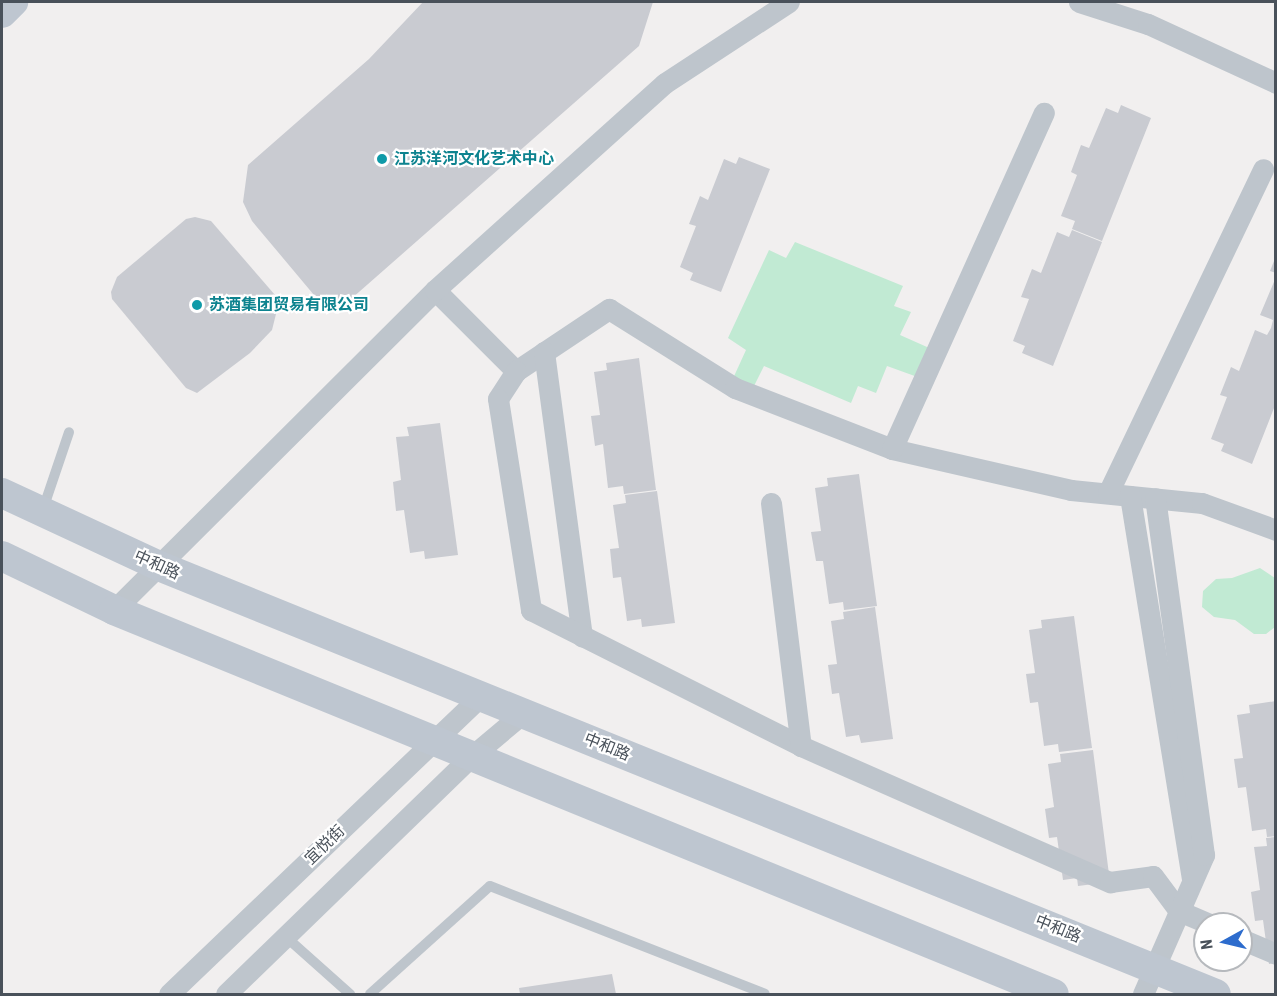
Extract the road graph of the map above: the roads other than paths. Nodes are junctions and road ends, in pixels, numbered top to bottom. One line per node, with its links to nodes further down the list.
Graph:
1 (13, 2): 4 (main road)
2 (789, 2): 8 (street)
3 (1079, 2): 5 (street)
4 (2, 13)
5 (1275, 83)
6 (1044, 113): 12 (street)
7 (1263, 169): 13 (street)
8 (435, 291): 10 (street); 21 (street)
9 (544, 352): 10 (street); 12 (street); 23 (street)
10 (516, 370): 23 (street)
11 (69, 432): 18 (lane)
12 (892, 449): 13 (street)
13 (1108, 493): 15 (street)
14 (2, 494): 18 (main road, 中和路)
15 (1130, 496): 16 (street); 29 (street)
16 (1155, 498): 19 (street); 29 (street)
17 (771, 503): 27 (street)
18 (42, 512): 21 (main road, 中和路)
19 (1275, 530)
20 (2, 556): 22 (main road)
21 (159, 566): 22 (street); 24 (main road, 中和路)
22 (114, 610): 26 (main road)
23 (582, 636): 27 (street)
24 (481, 696): 25 (main road, 中和路); 26 (street, 宜悦街)
25 (523, 713): 28 (street); 35 (main road, 中和路)
26 (434, 741): 28 (main road); 36 (street, 宜悦街)
27 (801, 746): 30 (street)
28 (472, 756): 32 (street); 41 (main road)
29 (1192, 880): 30 (street)
30 (1179, 911): 31 (street); 35 (street)
31 (1193, 917)
32 (286, 937): 37 (street); 38 (lane)
33 (1253, 944): 34 (street)
34 (1275, 954)
35 (1148, 981): 42 (main road, 中和路)
36 (169, 994)
37 (226, 994)
38 (350, 994)
39 (370, 994): 40 (lane)
40 (765, 994)
41 (1054, 994)
42 (1216, 994)

